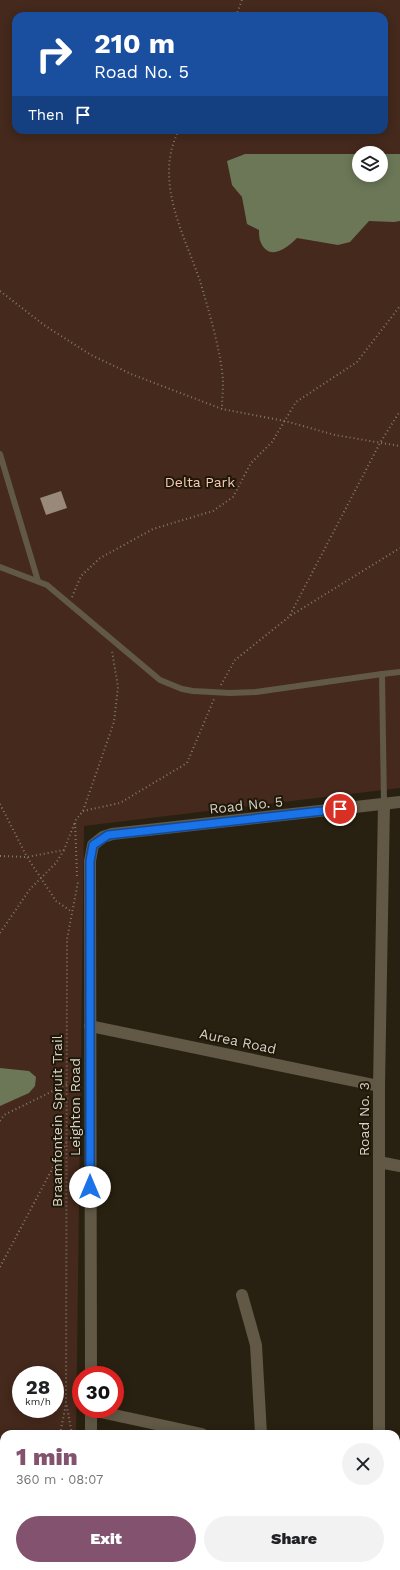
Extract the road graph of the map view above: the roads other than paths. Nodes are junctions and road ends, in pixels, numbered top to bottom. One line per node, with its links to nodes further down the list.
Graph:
1 (0, 454): 3 (lane)
2 (0, 567): 3 (lane)
3 (38, 581): 5 (lane)
4 (400, 672): 5 (lane)
5 (382, 674): 7 (lane)
6 (400, 802): 7 (street, Road No. 5)
7 (384, 804): 8 (street, Road No. 5); 10 (street, Road No. 3)
8 (96, 841): 9 (street, Leighton Road)
9 (90, 1026): 10 (street, Aurea Road); 14 (street, Leighton Road)
10 (379, 1086): 11 (street, Road No. 3)
11 (379, 1162): 12 (street); 20 (street, Road No. 3)
12 (400, 1166)
13 (242, 1295): 19 (street)
14 (91, 1366)
15 (124, 1416): 18 (street)
16 (91, 1418): 17 (street)
17 (91, 1430)
18 (184, 1430)
19 (261, 1430)
20 (379, 1430)

